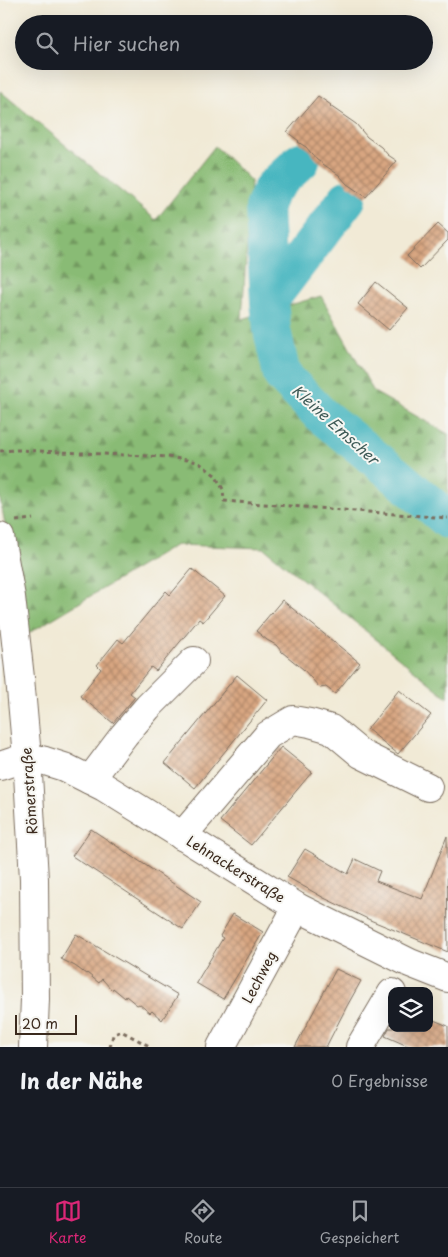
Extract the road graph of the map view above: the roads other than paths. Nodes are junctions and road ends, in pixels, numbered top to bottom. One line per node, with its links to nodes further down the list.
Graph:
1 (0, 537): 3 (street, Römerstraße)
2 (194, 661): 5 (street)
3 (27, 757): 4 (street); 5 (street, Lehnackerstraße); 13 (street, Römerstraße)
4 (0, 766)
5 (90, 780): 7 (street, Lehnackerstraße)
6 (428, 788): 7 (street)
7 (182, 836): 8 (street, Lehnackerstraße)
8 (297, 906): 9 (street, Lehnackerstraße); 14 (street, Lechweg)
9 (410, 963): 10 (street, Lehnackerstraße); 11 (street)
10 (448, 978)
11 (395, 987)
12 (388, 999): 15 (street)
13 (32, 1047)
14 (221, 1047)
15 (360, 1047)

